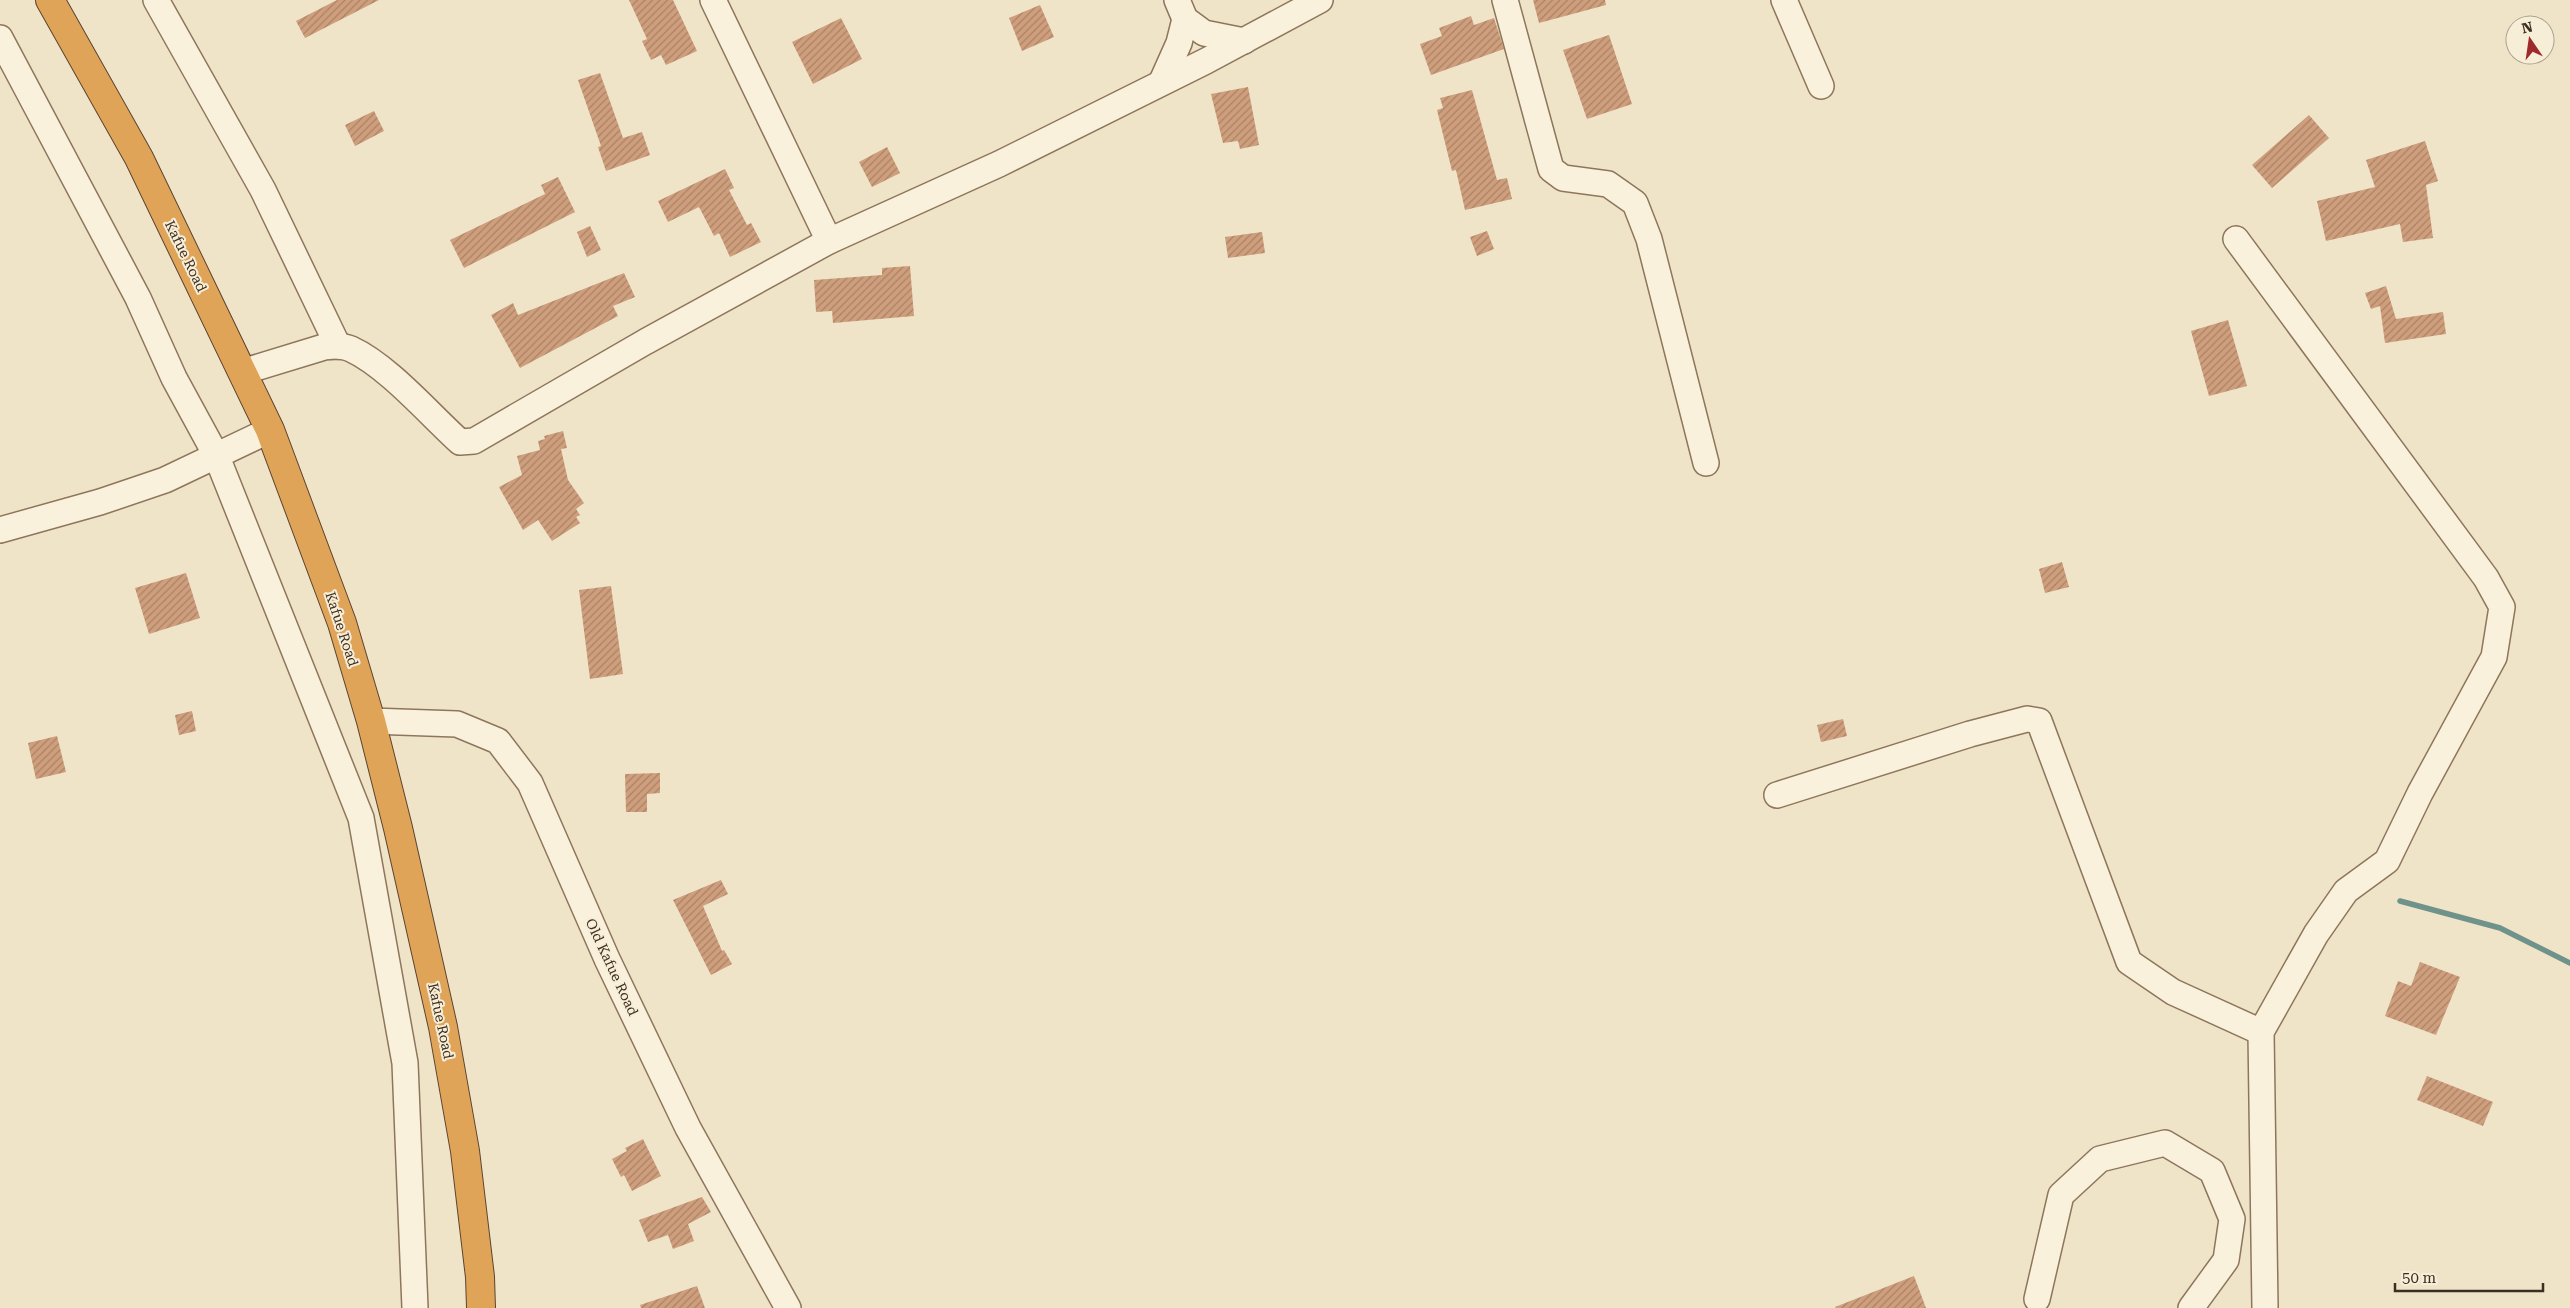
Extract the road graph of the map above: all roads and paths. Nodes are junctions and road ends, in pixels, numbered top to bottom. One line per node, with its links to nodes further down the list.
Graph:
1 (50, 0): 15 (highway, Kafue Road)
2 (156, 0): 14 (street)
3 (713, 0): 13 (street)
4 (1320, 0): 9 (street)
5 (1505, 0): 18 (street)
6 (1784, 0): 11 (street)
7 (1181, 10): 9 (street); 10 (street)
8 (0, 38): 17 (street)
9 (1244, 41): 10 (street)
10 (1162, 81): 13 (street)
11 (1821, 86)
12 (2236, 239): 22 (street)
13 (829, 241): 14 (street)
14 (338, 346): 15 (street)
15 (242, 372): 16 (highway, Kafue Road)
16 (270, 430): 17 (street); 20 (highway, Kafue Road)
17 (217, 457): 19 (street); 24 (street)
18 (1706, 463)
19 (0, 530)
20 (371, 721): 25 (highway, Kafue Road); 26 (street, Old Kafue Road)
21 (1777, 795): 22 (street)
22 (2261, 1032): 28 (street)
23 (2037, 1299): 27 (street)
24 (415, 1308)
25 (481, 1308)
26 (788, 1308)
27 (2190, 1308)
28 (2265, 1308)

